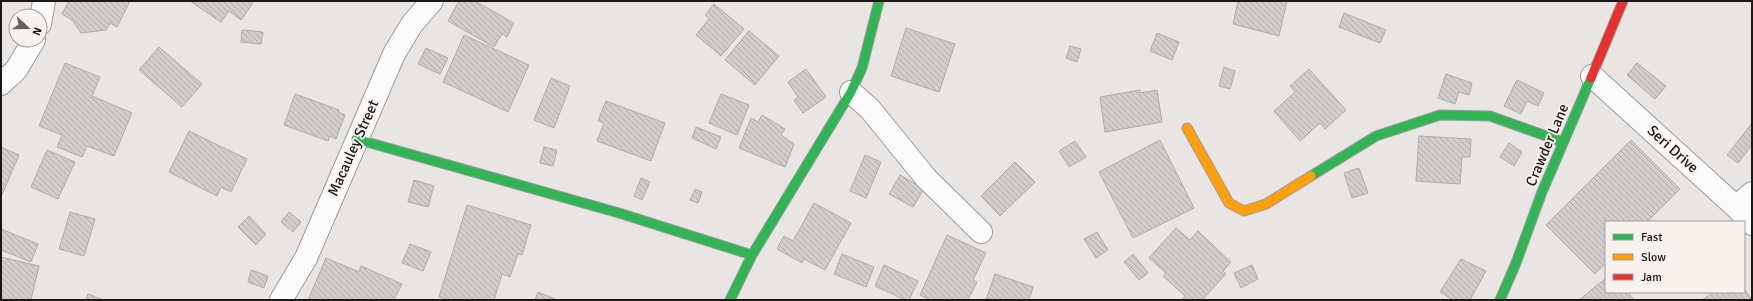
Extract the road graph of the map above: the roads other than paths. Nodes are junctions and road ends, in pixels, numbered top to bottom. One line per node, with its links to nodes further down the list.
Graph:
1 (432, 1): 9 (street, Macauley Street)
2 (879, 1): 7 (street)
3 (1623, 1): 5 (street, Crawder Lane)
4 (29, 48): 6 (street)
5 (1592, 76): 10 (street, Crawder Lane); 11 (street, Seri Drive)
6 (1, 84)
7 (851, 92): 13 (street); 14 (street)
8 (1187, 128): 10 (street)
9 (356, 139): 14 (street); 15 (street, Macauley Street)
10 (1563, 142): 17 (street, Crawder Lane)
11 (1744, 200): 12 (street, Seri Drive)
12 (1752, 224)
13 (981, 232)
14 (752, 255): 16 (street)
15 (281, 300)
16 (730, 300)
17 (1500, 300)

